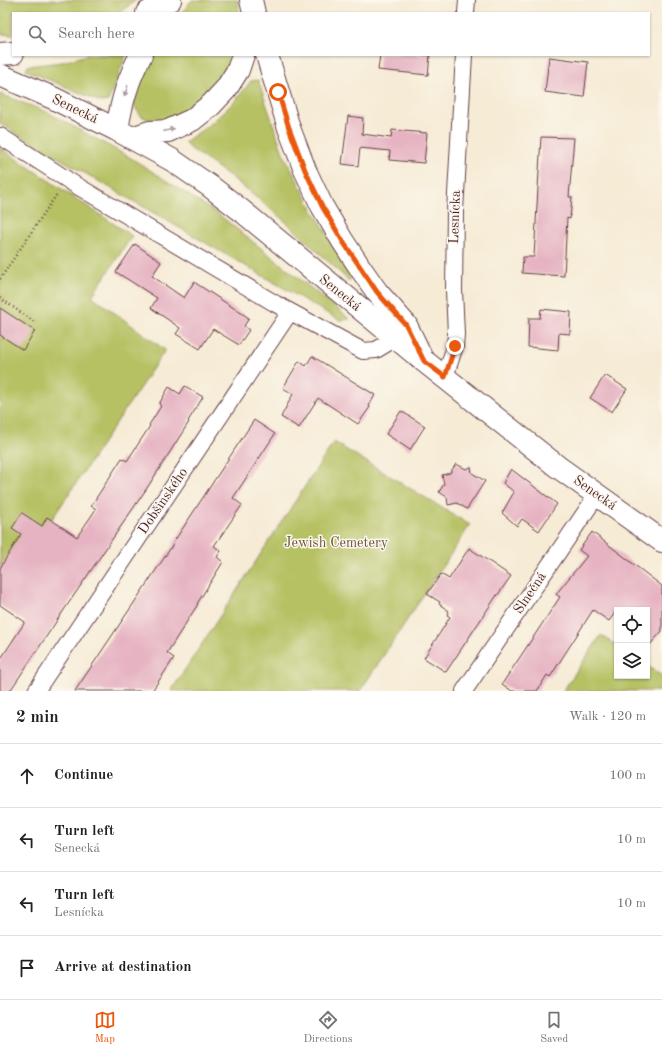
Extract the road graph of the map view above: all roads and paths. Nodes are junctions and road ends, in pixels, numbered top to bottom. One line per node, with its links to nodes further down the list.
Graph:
1 (170, 0): 4 (main road); 5 (main road)
2 (251, 0): 6 (main road); 7 (main road)
3 (467, 0): 8 (street)
4 (149, 12)
5 (164, 12)
6 (250, 12)
7 (254, 12)
8 (466, 12)
9 (12, 53): 10 (main road)
10 (0, 54)
11 (140, 56): 16 (main road, one-way to 16)
12 (243, 56): 16 (main road, one-way to 12)
13 (267, 56): 24 (main road)
14 (464, 56): 25 (street, Lesnícka)
15 (0, 75): 16 (main road, Senecká)
16 (124, 134): 23 (main road, Senecká)
17 (0, 136): 18 (street)
18 (67, 179): 19 (path); 21 (street)
19 (0, 279)
20 (0, 298): 22 (path)
21 (290, 312): 23 (street); 28 (street, Dobšinského)
22 (36, 323)
23 (396, 338): 24 (main road, Senecká)
24 (424, 361): 25 (main road, Senecká)
25 (445, 377): 26 (main road, Senecká)
26 (597, 495): 27 (main road, Senecká); 29 (street, Slnečná)
27 (662, 542)
28 (36, 691)
29 (464, 691)

